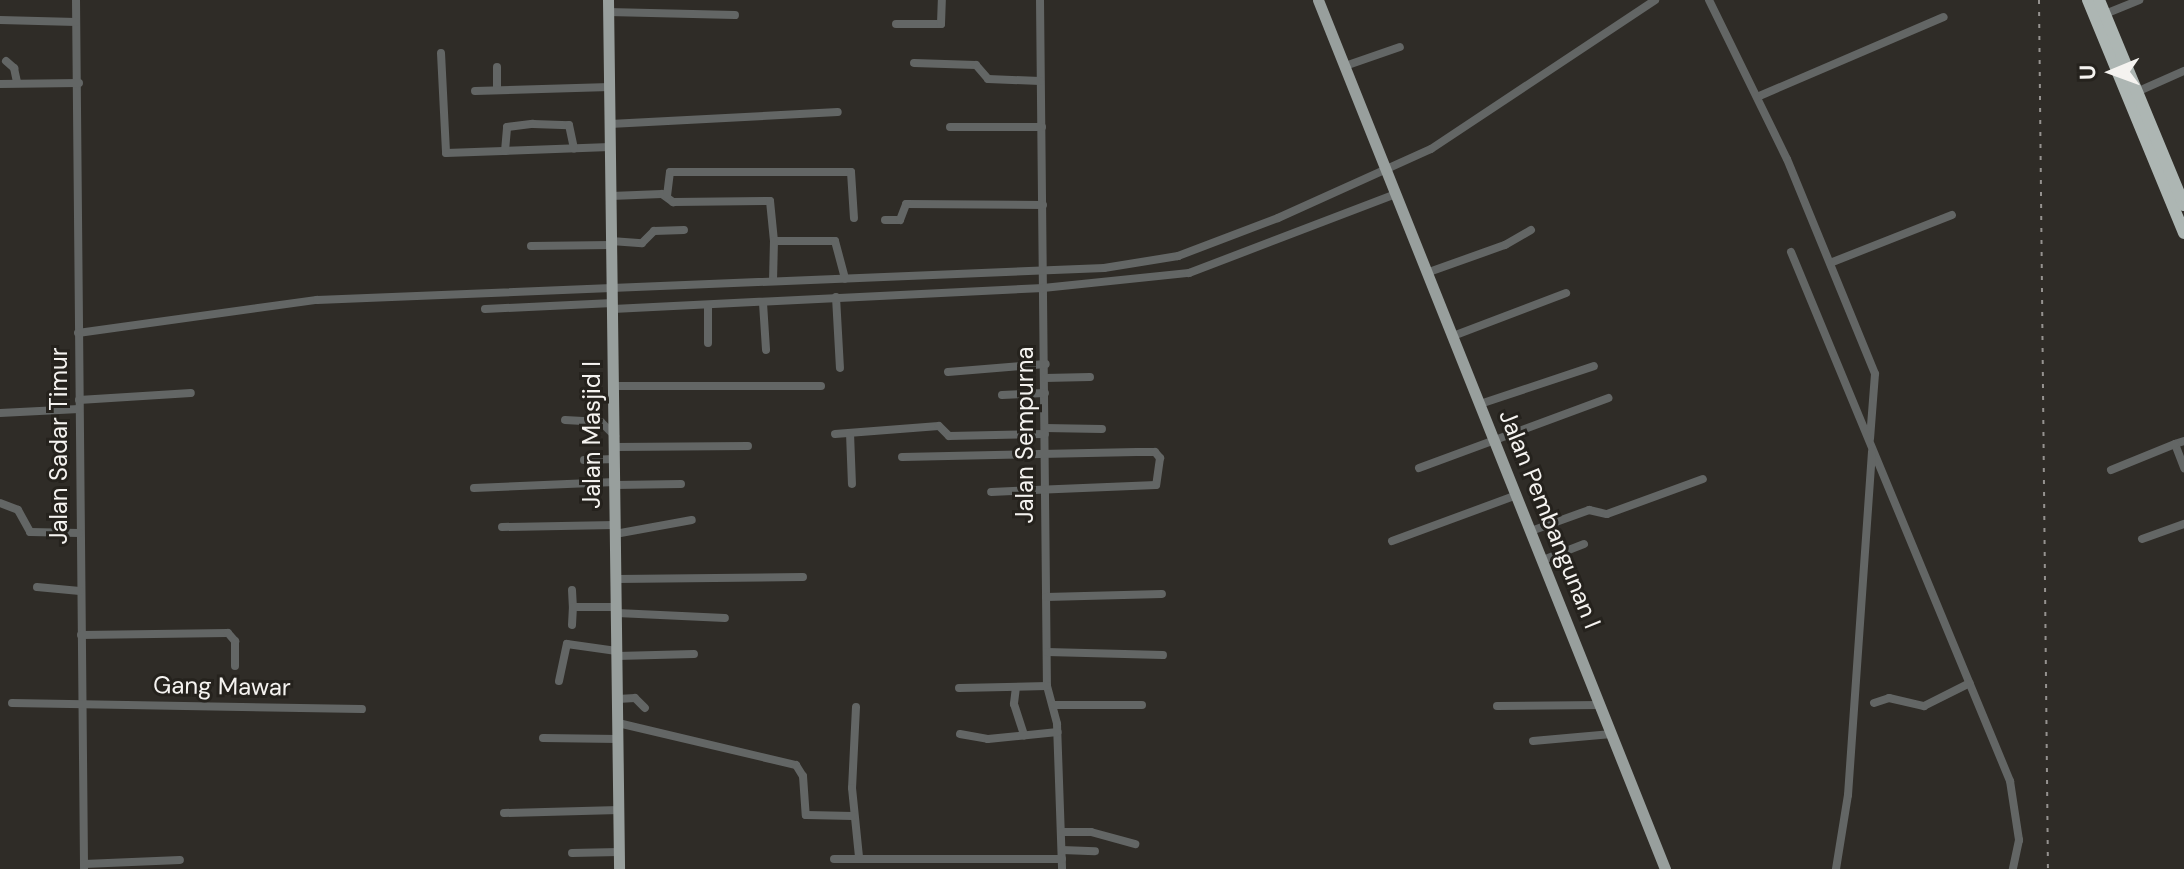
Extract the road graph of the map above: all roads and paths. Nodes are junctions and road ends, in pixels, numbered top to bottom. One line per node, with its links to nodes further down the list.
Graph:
1 (76, 0): 15 (street, Jalan Sadar Timur)
2 (942, 0): 16 (street)
3 (1040, 0): 25 (street, Jalan Sempurna)
4 (1318, 0): 22 (main road, Jalan Pembangunan I)
5 (1655, 0): 41 (street)
6 (1709, 0): 33 (street)
7 (2088, 0): 17 (highway)
8 (2099, 0): 11 (highway)
9 (2139, 0): 11 (street)
10 (608, 6): 12 (street); 29 (main road, Jalan Masjid I)
11 (2105, 14): 17 (highway)
12 (735, 15)
13 (1944, 17): 33 (street)
14 (0, 20): 15 (street)
15 (76, 22): 27 (street, Jalan Sadar Timur)
16 (896, 24)
17 (2106, 31): 32 (highway)
18 (1400, 47): 22 (street)
19 (441, 53): 40 (street)
20 (6, 61): 26 (street)
21 (914, 63): 25 (street)
22 (1345, 66): 41 (main road, Jalan Pembangunan I)
23 (497, 67): 30 (street)
24 (2184, 71): 32 (street)
25 (1040, 81): 37 (street, Jalan Sempurna)
26 (17, 82): 27 (street); 28 (street)
27 (79, 83): 71 (street, Jalan Sadar Timur)
28 (0, 84)
29 (610, 87): 30 (street); 35 (main road, Jalan Masjid I)
30 (497, 90): 31 (street)
31 (475, 91)
32 (2132, 94): 45 (highway)
33 (1757, 97): 56 (street)
34 (838, 112): 35 (street)
35 (610, 124): 38 (main road, Jalan Masjid I)
36 (950, 127): 37 (street)
37 (1042, 127): 44 (street, Jalan Sempurna)
38 (610, 147): 39 (street); 42 (main road, Jalan Masjid I)
39 (574, 148): 40 (street); 40 (street)
40 (505, 151)
41 (1391, 182): 57 (street); 58 (main road, Jalan Pembangunan I); 62 (street)
42 (611, 196): 43 (street); 53 (main road, Jalan Masjid I)
43 (667, 196): 47 (street); 52 (street)
44 (1043, 205): 48 (street); 57 (street, Jalan Sempurna)
45 (2181, 206): 51 (highway)
46 (1952, 215): 56 (street)
47 (854, 218)
48 (885, 220)
49 (684, 230): 53 (street)
50 (1531, 230): 58 (street)
51 (2184, 233)
52 (774, 241): 60 (street); 61 (street)
53 (611, 243): 54 (street); 65 (main road, Jalan Masjid I)
54 (531, 246)
55 (1791, 252): 96 (street)
56 (1830, 263): 96 (street)
57 (1043, 272): 59 (street); 62 (street, Jalan Sempurna)
58 (1429, 272): 70 (main road, Jalan Pembangunan I)
59 (893, 278): 60 (street); 63 (street)
60 (845, 279): 61 (street)
61 (773, 281): 65 (street)
62 (1043, 286): 63 (street); 74 (street, Jalan Sempurna)
63 (893, 292): 66 (street)
64 (1566, 293): 70 (street)
65 (613, 297): 68 (street); 69 (street); 71 (street); 80 (main road, Jalan Masjid I)
66 (836, 297): 67 (street); 76 (street)
67 (763, 303): 68 (street); 73 (street)
68 (708, 305): 72 (street)
69 (485, 309)
70 (1453, 336): 87 (main road, Jalan Pembangunan I)
71 (78, 339): 86 (street, Jalan Sadar Timur)
72 (708, 343)
73 (766, 350)
74 (1046, 364): 77 (street); 79 (street, Jalan Sempurna)
75 (1594, 366): 87 (street)
76 (840, 368)
77 (948, 372)
78 (1090, 377): 79 (street)
79 (1045, 378): 83 (street, Jalan Sempurna)
80 (614, 386): 81 (street); 98 (main road, Jalan Masjid I)
81 (821, 386)
82 (191, 393): 86 (street)
83 (1045, 393): 84 (street); 91 (street, Jalan Sempurna)
84 (1002, 395)
85 (1608, 398): 95 (street)
86 (79, 404): 88 (street); 119 (street, Jalan Sadar Timur)
87 (1480, 404): 95 (main road, Jalan Pembangunan I)
88 (0, 413)
89 (565, 420): 98 (street)
90 (1102, 429): 91 (street)
91 (1045, 431): 92 (street); 99 (street, Jalan Sempurna)
92 (850, 433): 93 (street); 108 (street)
93 (835, 434)
94 (2180, 442): 103 (street); 104 (street)
95 (1496, 443): 102 (street); 112 (main road, Jalan Pembangunan I)
96 (1871, 444): 142 (street); 181 (street)
97 (748, 446): 98 (street)
98 (615, 447): 101 (street); 106 (main road, Jalan Masjid I)
99 (1045, 452): 100 (street); 111 (street, Jalan Sempurna); 111 (street)
100 (902, 457)
101 (584, 460)
102 (1419, 468)
103 (2184, 468)
104 (2111, 470)
105 (1703, 479): 118 (street)
106 (615, 484): 107 (street); 109 (street); 117 (main road, Jalan Masjid I)
107 (681, 484)
108 (852, 484)
109 (474, 488)
110 (991, 492): 111 (street)
111 (1044, 492): 130 (street, Jalan Sempurna)
112 (1517, 495): 118 (main road, Jalan Pembangunan I); 121 (street)
113 (0, 503): 119 (street)
114 (692, 520): 117 (street)
115 (2184, 524): 120 (street)
116 (502, 527): 117 (street)
117 (615, 529): 125 (main road, Jalan Masjid I)
118 (1531, 531): 123 (main road, Jalan Pembangunan I)
119 (79, 533): 128 (street, Jalan Sadar Timur)
120 (2142, 539)
121 (1392, 541)
122 (1584, 544): 123 (street)
123 (1543, 560): 152 (main road, Jalan Pembangunan I)
124 (803, 577): 125 (street)
125 (616, 579): 132 (main road, Jalan Masjid I)
126 (37, 587): 128 (street)
127 (572, 590): 131 (street)
128 (80, 591): 135 (street, Jalan Sadar Timur)
129 (1162, 594): 130 (street)
130 (1046, 597): 136 (street, Jalan Sempurna)
131 (573, 607): 132 (street); 134 (street)
132 (617, 610): 133 (street); 137 (main road, Jalan Masjid I)
133 (725, 618)
134 (572, 625)
135 (81, 635): 140 (street); 149 (street, Jalan Sadar Timur)
136 (1047, 652): 139 (street); 143 (street, Jalan Sempurna)
137 (617, 653): 138 (street); 141 (street); 146 (main road, Jalan Masjid I)
138 (694, 654)
139 (1163, 655)
140 (235, 666)
141 (559, 681)
142 (1970, 683): 148 (street); 182 (street)
143 (1047, 686): 144 (street); 150 (street, Jalan Sempurna)
144 (1016, 687): 145 (street); 161 (street)
145 (959, 688)
146 (618, 699): 155 (street); 157 (main road, Jalan Masjid I)
147 (12, 703): 149 (street, Gang Mawar)
148 (1874, 703)
149 (81, 705): 156 (street, Gang Mawar); 177 (street, Jalan Sadar Timur)
150 (1054, 705): 151 (street); 158 (street, Jalan Sempurna)
151 (1142, 705)
152 (1600, 705): 153 (street); 160 (main road, Jalan Pembangunan I)
153 (1497, 706)
154 (856, 707): 167 (street)
155 (645, 708)
156 (362, 709)
157 (618, 723): 163 (main road, Jalan Masjid I); 167 (street)
158 (1058, 732): 161 (street); 168 (street, Jalan Sempurna)
159 (960, 734): 161 (street)
160 (1612, 734): 164 (street); 180 (main road, Jalan Pembangunan I)
161 (1024, 735)
162 (543, 738): 163 (street)
163 (618, 739): 165 (main road, Jalan Masjid I)
164 (1533, 741)
165 (619, 810): 166 (street); 171 (main road, Jalan Masjid I)
166 (504, 813)
167 (853, 816): 174 (street)
168 (1062, 832): 169 (street); 173 (street, Jalan Sempurna)
169 (1135, 844)
170 (1095, 851): 173 (street)
171 (619, 852): 172 (street); 178 (main road, Jalan Masjid I)
172 (572, 853)
173 (1062, 854): 174 (street); 179 (street, Jalan Sempurna)
174 (859, 857): 175 (street)
175 (834, 859)
176 (180, 860): 177 (street)
177 (84, 867)
178 (619, 869)
179 (1062, 869)
180 (1665, 869)
181 (1836, 869)
182 (2013, 869)

